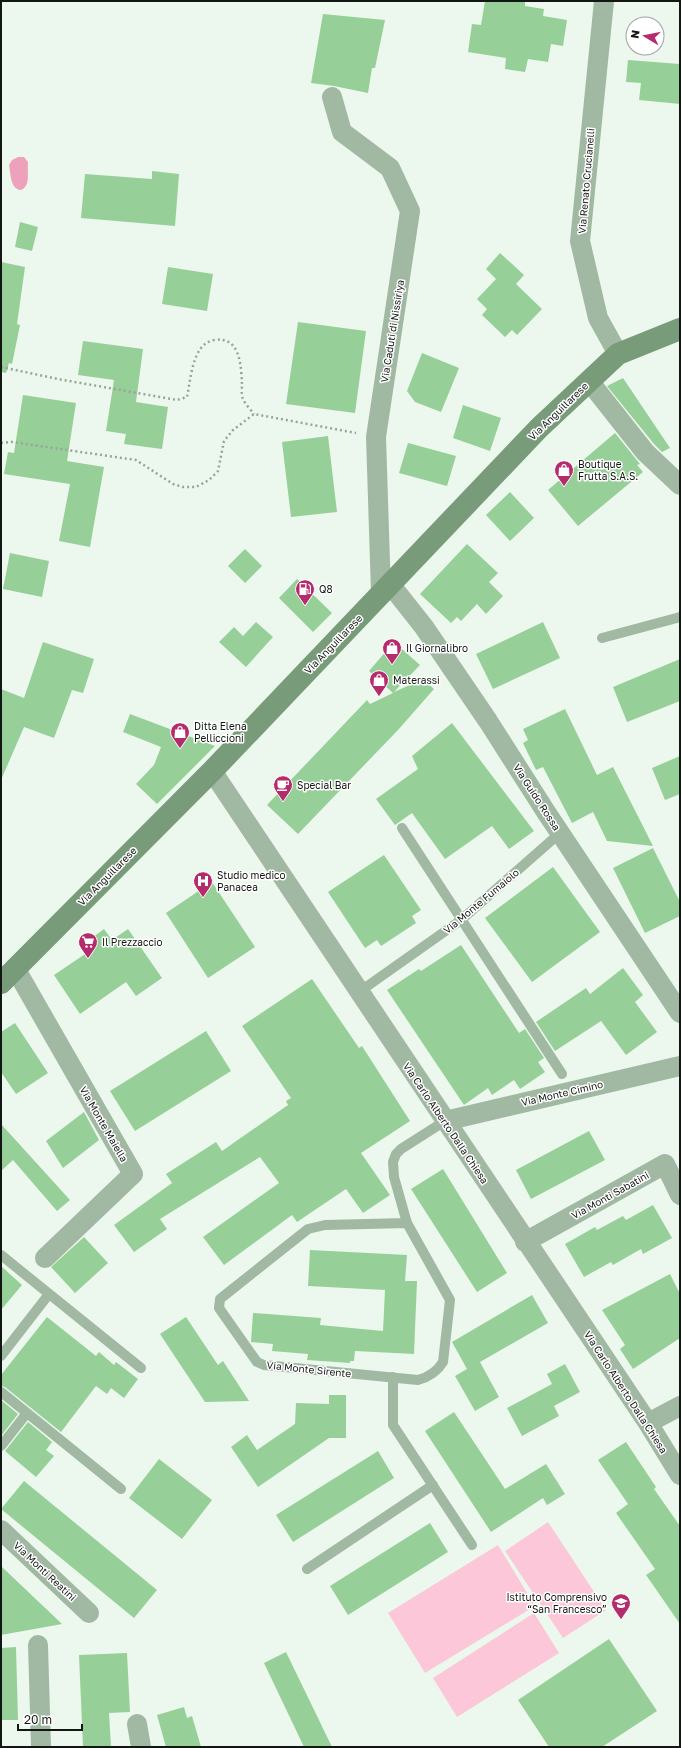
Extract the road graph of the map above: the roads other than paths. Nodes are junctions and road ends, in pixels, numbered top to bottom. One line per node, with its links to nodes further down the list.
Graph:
1 (604, 1): 4 (street, Via Renato Crucianelli)
2 (332, 97): 7 (street, Via Caduti di Nissiriya)
3 (680, 329): 4 (main road, Via Anguillarese)
4 (618, 354): 5 (main road, Via Anguillarese)
5 (589, 381): 6 (street); 7 (main road, Via Anguillarese)
6 (680, 485)
7 (386, 589): 10 (main road, Via Anguillarese); 12 (street, Via Guido Rossa)
8 (680, 617): 9 (lane)
9 (602, 638)
10 (212, 770): 14 (main road, Via Anguillarese); 15 (street, Via Carlo Alberto Dalla Chiesa)
11 (402, 828): 13 (lane)
12 (560, 833): 13 (lane, Via Monte Fumaiolo); 16 (street, Via Guido Rossa)
13 (461, 920): 15 (lane, Via Monte Fumaiolo); 18 (lane)
14 (8, 976): 24 (street, Via Monte Maiella)
15 (359, 992): 19 (street, Via Carlo Alberto Dalla Chiesa)
16 (680, 1013)
17 (680, 1066): 19 (street, Via Monte Cimino)
18 (562, 1074)
19 (445, 1120): 21 (lane, Via Monte Sirente); 22 (street, Via Carlo Alberto Dalla Chiesa)
20 (680, 1195): 22 (street, Via Monti Sabatini)
21 (407, 1223): 28 (lane, Via Monte Sirente); 28 (lane, Via Monte Sirente)
22 (526, 1242): 32 (street, Via Carlo Alberto Dalla Chiesa)
23 (1, 1255): 25 (lane)
24 (45, 1258)
25 (49, 1294): 26 (lane); 27 (lane)
26 (1, 1356)
27 (141, 1368)
28 (393, 1378): 35 (lane)
29 (1, 1392): 31 (lane)
30 (680, 1406): 32 (street)
31 (27, 1413): 33 (lane); 36 (lane)
32 (648, 1423): 34 (street, Via Carlo Alberto Dalla Chiesa)
33 (1, 1446)
34 (680, 1475)
35 (433, 1485): 38 (lane); 39 (lane)
36 (121, 1489)
37 (1, 1530): 40 (street, Via Monti Reatini)
38 (472, 1544)
39 (307, 1570)
40 (89, 1613)
41 (38, 1645): 43 (street)
42 (137, 1724): 44 (street)
43 (41, 1747)
44 (142, 1747)

